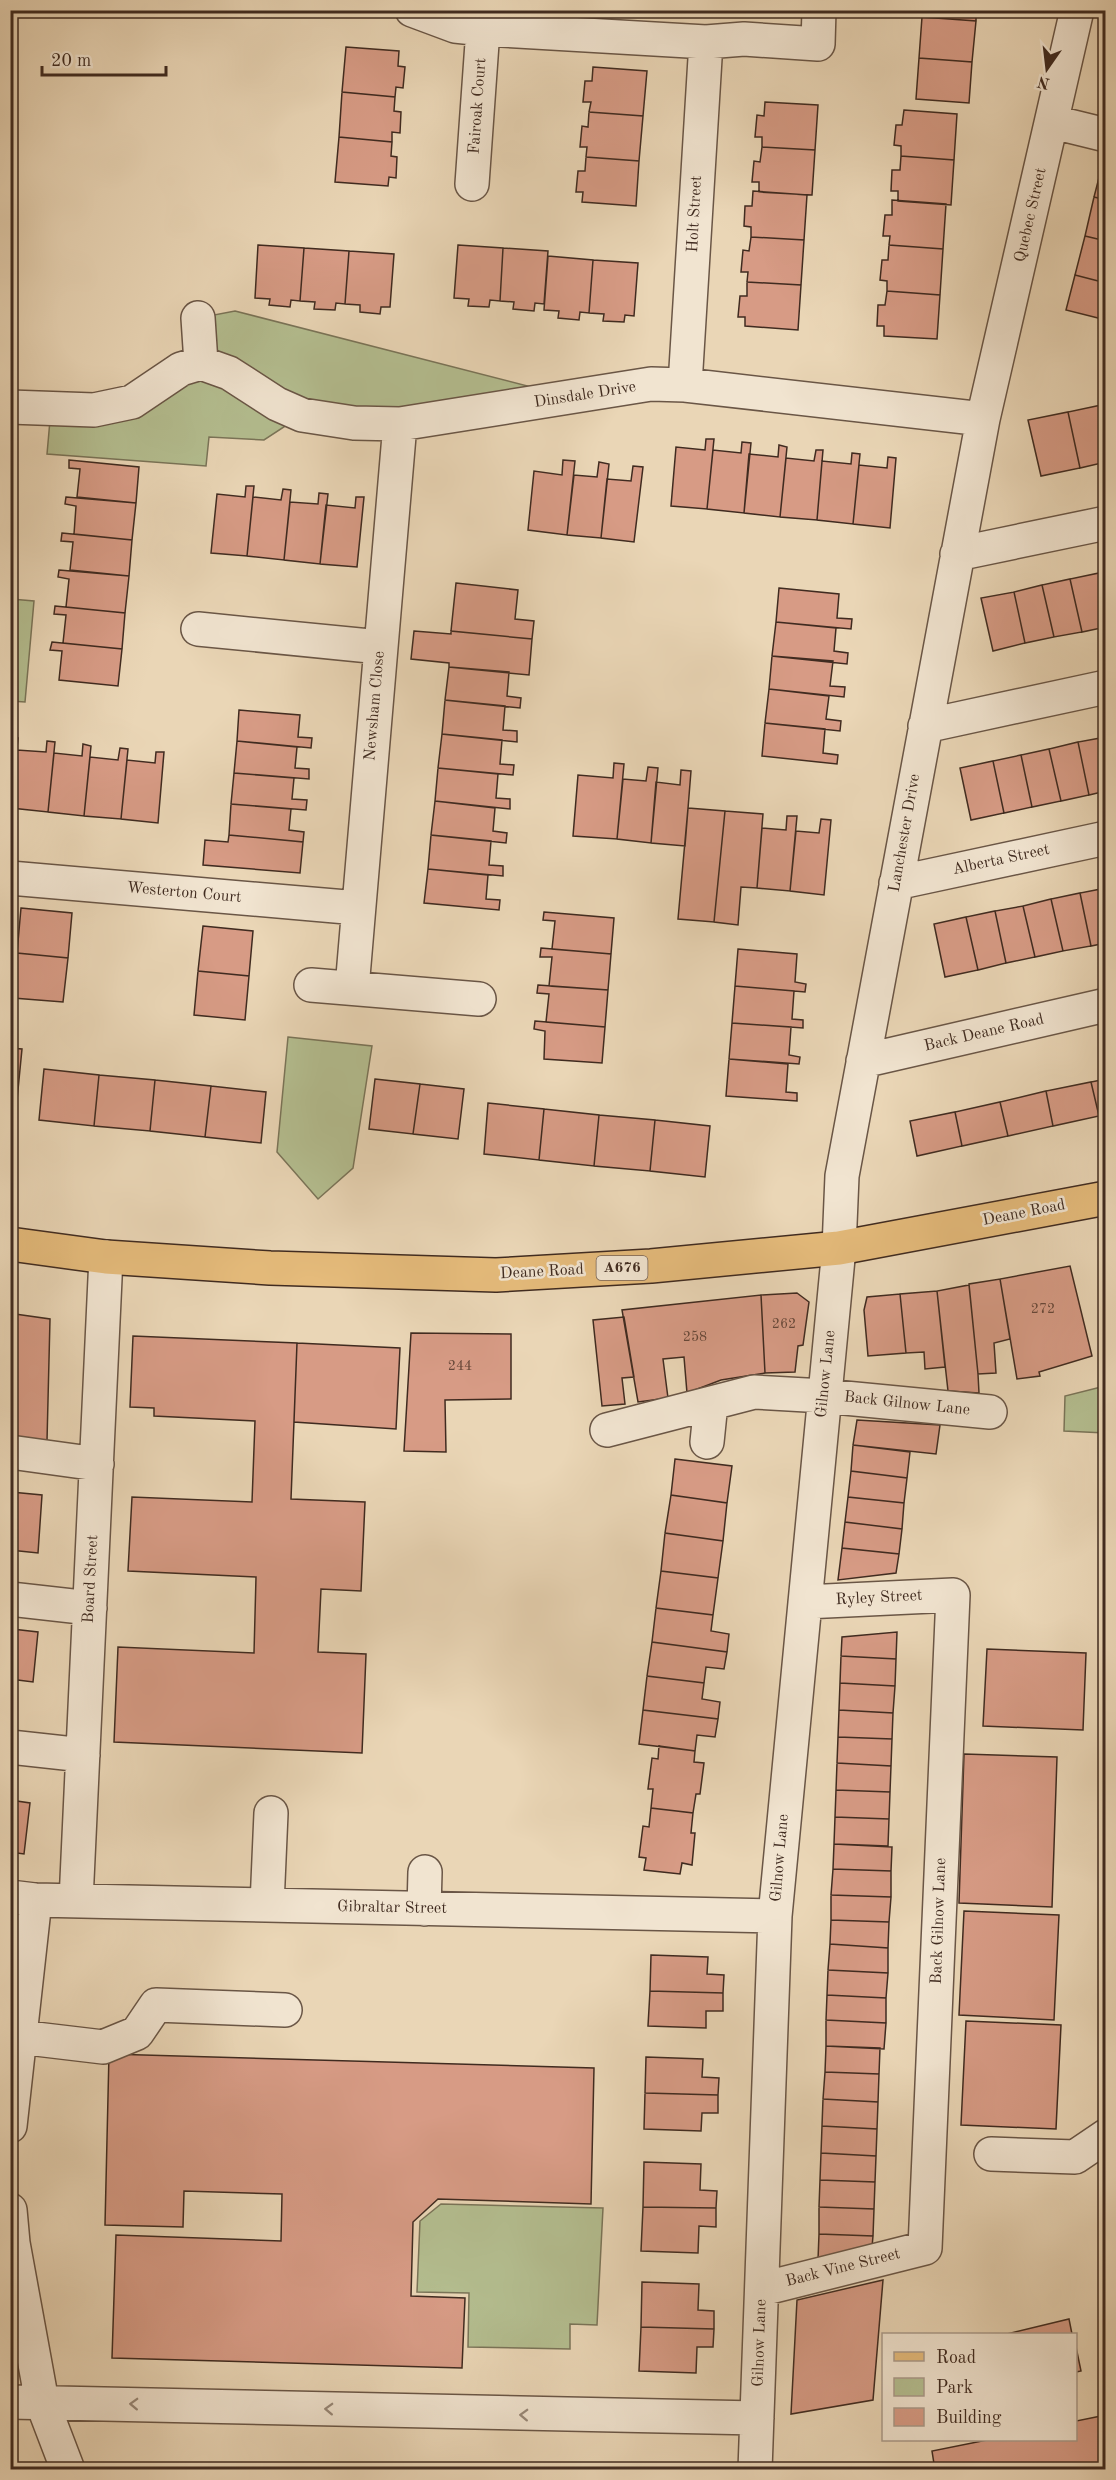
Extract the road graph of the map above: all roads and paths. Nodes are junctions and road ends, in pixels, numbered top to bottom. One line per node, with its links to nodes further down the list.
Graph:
1 (412, 10): 4 (street)
2 (819, 10): 5 (street)
3 (1077, 10): 6 (street, Quebec Street)
4 (465, 22): 5 (street); 8 (street, Fairoak Court)
5 (705, 42): 11 (street, Holt Street)
6 (1053, 122): 7 (street); 13 (street, Quebec Street)
7 (1106, 135)
8 (472, 184)
9 (198, 318): 10 (street)
10 (201, 363): 12 (street); 14 (street, Dinsdale Drive)
11 (685, 385): 13 (street, Dinsdale Drive); 14 (street, Dinsdale Drive)
12 (10, 407)
13 (983, 419): 16 (street, Lanchester Drive)
14 (400, 424): 18 (street, Newsham Close)
15 (1106, 523): 16 (street)
16 (957, 554): 20 (street, Lanchester Drive)
17 (198, 629): 18 (street)
18 (380, 647): 24 (street, Newsham Close)
19 (1106, 687): 20 (street)
20 (925, 726): 23 (street, Lanchester Drive)
21 (1106, 838): 23 (street, Alberta Street)
22 (10, 878): 24 (street, Westerton Court)
23 (896, 883): 29 (street, Lanchester Drive)
24 (358, 908): 26 (street, Newsham Close)
25 (311, 985): 26 (street)
26 (352, 988): 27 (street)
27 (479, 999)
28 (1106, 1005): 29 (street, Back Deane Road)
29 (863, 1061): 32 (street, Lanchester Drive)
30 (1106, 1198): 32 (main road, Deane Road / A676)
31 (10, 1244): 33 (main road, Deane Road / A676)
32 (839, 1248): 33 (main road, Deane Road / A676); 34 (street, Gilnow Lane)
33 (106, 1257): 40 (street, Board Street)
34 (824, 1396): 35 (street, Back Gilnow Lane); 36 (street, Back Gilnow Lane); 43 (street, Gilnow Lane)
35 (711, 1404): 37 (street, Back Gilnow Lane); 38 (street)
36 (990, 1412)
37 (607, 1430)
38 (707, 1442)
39 (10, 1452): 40 (street)
40 (97, 1464): 44 (street, Board Street)
41 (953, 1595): 43 (street, Ryley Street); 60 (street, Back Gilnow Lane)
42 (10, 1599): 44 (street)
43 (805, 1602): 53 (street, Gilnow Lane)
44 (90, 1608): 46 (street, Board Street)
45 (10, 1747): 46 (street)
46 (83, 1755): 50 (street, Board Street)
47 (271, 1813): 51 (street)
48 (425, 1872): 52 (street)
49 (23, 1898): 50 (street, Gibraltar Street); 55 (street)
50 (76, 1901): 51 (street, Gibraltar Street)
51 (267, 1905): 52 (street, Gibraltar Street)
52 (424, 1909): 53 (street, Gibraltar Street)
53 (775, 1916): 61 (street, Gilnow Lane)
54 (285, 2010): 55 (street)
55 (19, 2037): 56 (street)
56 (10, 2126)
57 (1106, 2136): 58 (street)
58 (991, 2154)
59 (10, 2210): 62 (street)
60 (925, 2247): 61 (street, Back Vine Street)
61 (762, 2289): 63 (street, Gilnow Lane)
62 (26, 2402): 63 (street, one-way to 62); 64 (street)
63 (757, 2418): 65 (street, Gilnow Lane)
64 (68, 2469)
65 (755, 2469)

